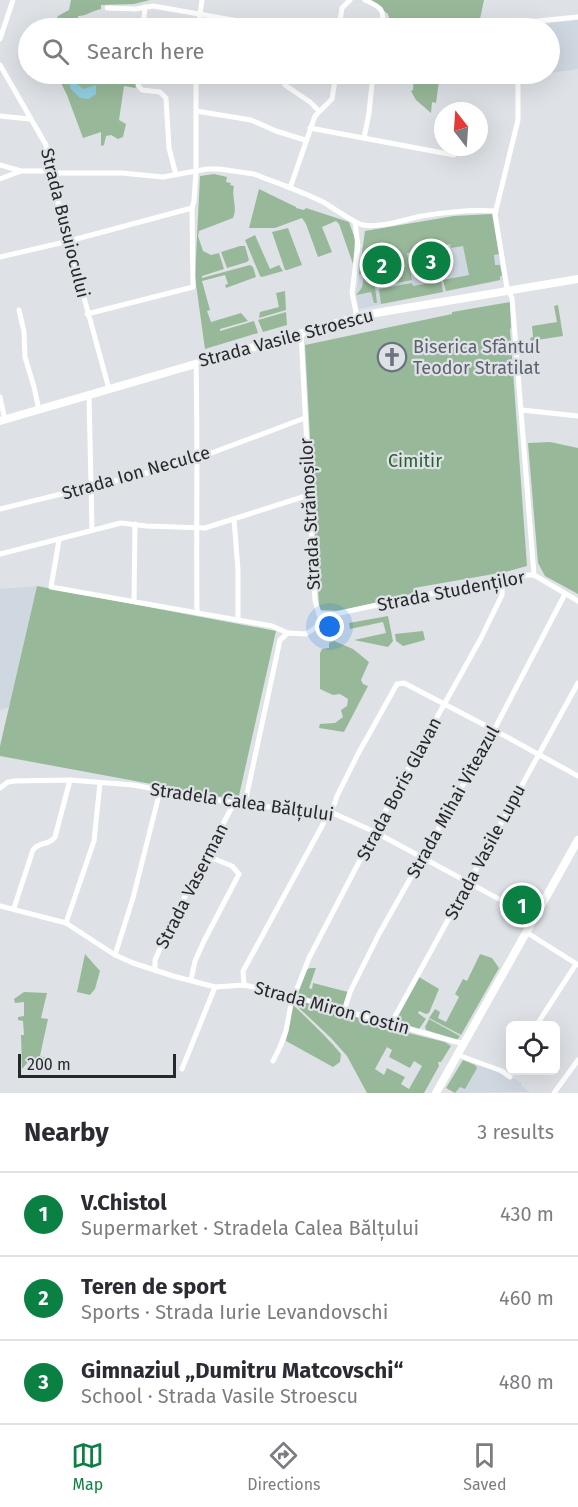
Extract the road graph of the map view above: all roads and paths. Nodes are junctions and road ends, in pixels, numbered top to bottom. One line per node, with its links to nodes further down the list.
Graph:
1 (13, 0): 15 (street)
2 (202, 0): 7 (street)
3 (350, 0): 12 (street)
4 (365, 0): 13 (street)
5 (144, 7): 6 (street); 7 (street); 9 (street)
6 (107, 8)
7 (200, 15): 10 (street); 11 (street)
8 (578, 17): 14 (street)
9 (143, 18)
10 (200, 18)
11 (218, 18)
12 (340, 18)
13 (384, 18)
14 (560, 19)
15 (0, 39)
16 (0, 65): 26 (street, Strada Busuiocului)
17 (140, 84): 35 (street)
18 (196, 84): 23 (street)
19 (334, 84): 24 (street)
20 (372, 84): 28 (street)
21 (518, 84): 39 (street)
22 (285, 85): 24 (street)
23 (196, 111): 29 (street); 34 (street)
24 (319, 111): 27 (street)
25 (0, 116): 26 (street)
26 (30, 119): 33 (street, Strada Busuiocului)
27 (310, 128): 28 (street); 29 (street)
28 (364, 138): 30 (street)
29 (306, 140): 37 (street)
30 (434, 151)
31 (0, 165): 32 (street)
32 (21, 171): 33 (street); 36 (street)
33 (50, 172): 35 (street); 41 (street, Strada Busuiocului)
34 (196, 172): 35 (street); 37 (street); 38 (street)
35 (176, 175)
36 (0, 179)
37 (290, 188): 40 (street)
38 (192, 208): 41 (street); 46 (street)
39 (496, 211): 40 (street); 44 (street)
40 (356, 222): 47 (street)
41 (69, 241): 42 (street); 46 (street, Strada Busuiocului)
42 (0, 257)
43 (578, 279): 44 (main road, Strada Vasile Stroescu)
44 (509, 292): 47 (main road, Strada Vasile Stroescu); 54 (street)
45 (19, 310): 53 (street)
46 (87, 314): 50 (street, Strada Busuiocului)
47 (357, 317): 48 (main road, Strada Vasile Stroescu)
48 (301, 333): 49 (main road, Strada Vasile Stroescu); 56 (street, Strada Strămoșilor)
49 (196, 363): 50 (main road, Strada Vasile Stroescu); 58 (street)
50 (109, 389): 51 (main road, Strada Vasile Stroescu)
51 (89, 395): 53 (main road, Strada Vasile Stroescu); 59 (street)
52 (0, 397): 57 (street)
53 (39, 410): 57 (main road, Strada Vasile Stroescu)
54 (522, 410): 55 (street); 68 (street)
55 (578, 416)
56 (305, 418): 58 (street, Strada Ion Neculce); 60 (street, Strada Strămoșilor)
57 (3, 420)
58 (198, 458): 59 (street, Strada Ion Neculce); 64 (street)
59 (90, 486): 61 (street, Strada Ion Neculce); 65 (street)
60 (309, 495): 62 (street); 74 (street, Strada Strămoșilor)
61 (0, 509)
62 (234, 519): 64 (street); 75 (street)
63 (135, 524): 64 (street); 65 (street); 71 (street)
64 (196, 528): 73 (street)
65 (92, 530): 66 (street)
66 (59, 540): 67 (street); 71 (street)
67 (0, 554)
68 (534, 575): 69 (street, Strada Studenților); 70 (street, Strada Studenților)
69 (502, 581): 74 (street, Strada Studenților); 78 (street, Strada Boris Glavan)
70 (565, 594): 72 (street, Strada Studenților); 79 (street, Strada Mihai Viteazul)
71 (134, 601): 73 (street)
72 (578, 601)
73 (197, 613): 75 (street)
74 (319, 614): 76 (street, Strada Strămoșilor)
75 (238, 620): 76 (street)
76 (288, 633): 87 (street)
77 (578, 683): 80 (street, Strada Vasile Lupu)
78 (444, 705): 79 (street); 88 (street); 89 (street, Strada Boris Glavan)
79 (494, 730): 80 (street); 92 (street, Strada Mihai Viteazul)
80 (537, 754): 81 (street); 93 (street, Strada Vasile Lupu)
81 (578, 776)
82 (70, 780): 83 (street, Stradela Calea Bălțului); 84 (street, Stradela Calea Bălțului); 95 (street)
83 (100, 783): 85 (street, Stradela Calea Bălțului); 97 (street)
84 (0, 788)
85 (160, 791): 86 (street, Stradela Calea Bălțului); 99 (street)
86 (234, 803): 87 (street, Stradela Calea Bălțului); 91 (street, Strada Vaserman)
87 (245, 804): 88 (street, Stradela Calea Bălțului)
88 (329, 813): 89 (street, Stradela Calea Bălțului); 103 (street)
89 (375, 832): 92 (street, Stradela Calea Bălțului); 105 (street, Strada Boris Glavan)
90 (578, 840): 96 (main road)
91 (207, 856): 101 (street, Strada Vaserman); 102 (street)
92 (422, 857): 93 (street, Stradela Calea Bălțului); 106 (street, Strada Mihai Viteazul)
93 (468, 882): 96 (street, Stradela Calea Bălțului); 108 (street, Strada Vasile Lupu)
94 (0, 906): 95 (street, Strada Miron Costin)
95 (14, 908): 97 (street, Strada Miron Costin)
96 (534, 918): 98 (main road)
97 (66, 923): 99 (street, Strada Miron Costin)
98 (526, 932): 100 (street); 109 (main road)
99 (115, 955): 101 (street, Strada Miron Costin)
100 (577, 965): 107 (street)
101 (155, 969): 102 (street, Strada Miron Costin)
102 (190, 980): 104 (street, Strada Miron Costin)
103 (244, 985): 104 (street, Strada Miron Costin); 105 (street, Strada Miron Costin)
104 (215, 987): 113 (street)
105 (293, 997): 106 (street, Strada Miron Costin); 112 (street, Strada Boris Glavan)
106 (344, 1011): 108 (street, Strada Miron Costin)
107 (539, 1021)
108 (392, 1022): 109 (street, Strada Miron Costin)
109 (464, 1044): 110 (main road)
110 (458, 1055): 114 (street); 115 (main road)
111 (578, 1060): 116 (street)
112 (273, 1061)
113 (182, 1069)
114 (510, 1077)
115 (436, 1093)
116 (554, 1093)

